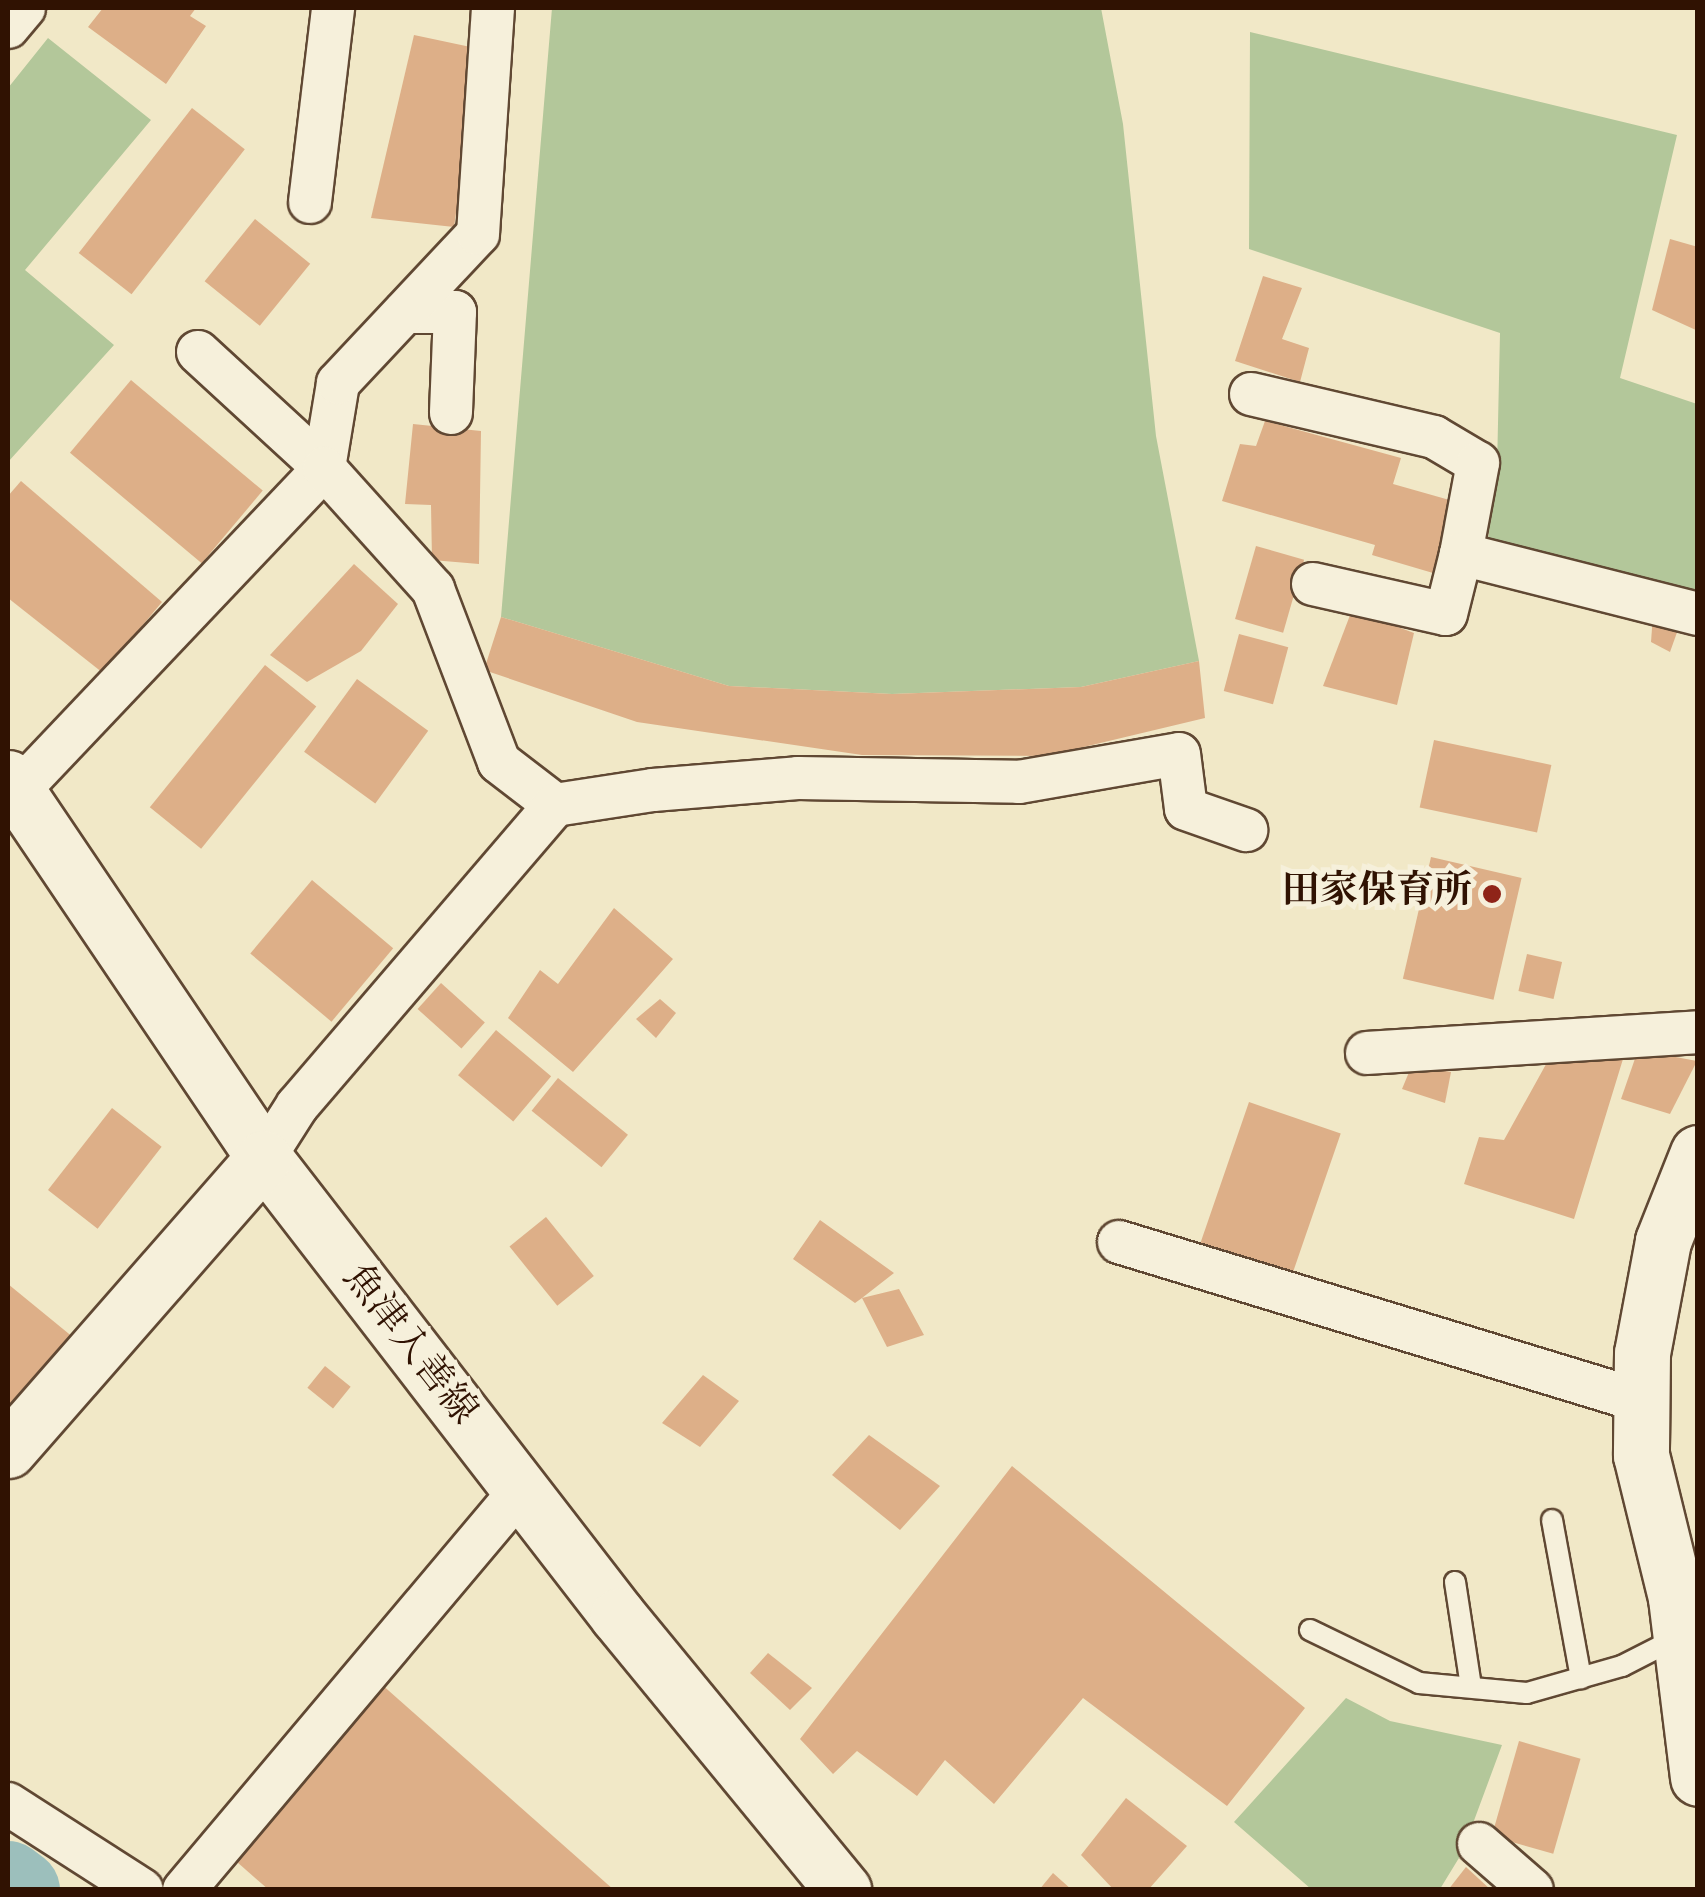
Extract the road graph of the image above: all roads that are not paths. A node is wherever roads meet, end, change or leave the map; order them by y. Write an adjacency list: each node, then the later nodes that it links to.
1 (24, 8): 4 (street)
2 (334, 8): 5 (street)
3 (493, 8): 6 (street)
4 (8, 27)
5 (310, 202)
6 (405, 312): 9 (street); 10 (street)
7 (198, 352): 10 (street)
8 (1251, 394): 11 (street)
9 (451, 413)
10 (324, 468): 14 (street); 15 (street)
11 (1461, 554): 12 (street); 13 (street)
12 (1313, 584)
13 (1698, 614)
14 (12, 785): 20 (main road, 魚津入善線)
15 (555, 804): 16 (street); 20 (street)
16 (1246, 830)
17 (1698, 1032): 18 (street)
18 (1366, 1053)
19 (1698, 1153): 22 (main road)
20 (264, 1158): 23 (main road); 24 (main road, 魚津入善線)
21 (1119, 1242): 22 (street)
22 (1642, 1401): 27 (main road)
23 (8, 1450)
24 (520, 1491): 35 (street); 36 (main road, 魚津入善線)
25 (1552, 1520): 29 (lane)
26 (1454, 1582): 30 (lane)
27 (1685, 1611): 29 (lane); 31 (main road)
28 (1310, 1630): 30 (lane)
29 (1581, 1678): 30 (lane)
30 (1471, 1688)
31 (1698, 1778)
32 (8, 1804): 34 (street)
33 (1478, 1844): 37 (street)
34 (142, 1890)
35 (184, 1890)
36 (843, 1890)
37 (1532, 1890)

